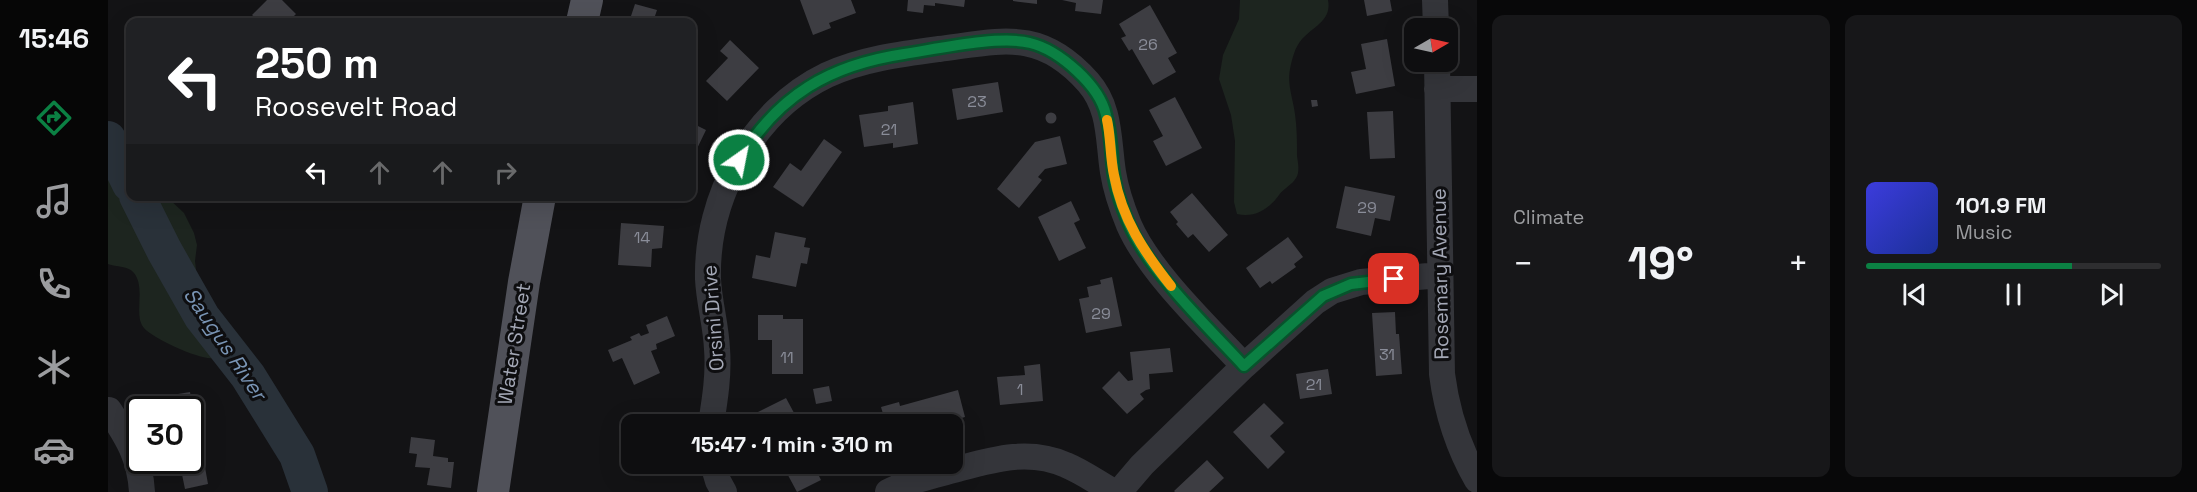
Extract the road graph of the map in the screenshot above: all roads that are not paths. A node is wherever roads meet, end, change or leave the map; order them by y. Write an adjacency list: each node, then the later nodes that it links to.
1 (587, 0): 3 (main road)
2 (1435, 0): 4 (street)
3 (583, 18)
4 (1436, 18)
5 (1437, 72): 6 (street, Rosemary Avenue)
6 (1437, 89): 7 (street); 9 (street, Rosemary Avenue)
7 (1477, 89)
8 (539, 201): 16 (main road, Water Street)
9 (1440, 275): 10 (street); 14 (street, Rosemary Avenue)
10 (1244, 366): 12 (street, Orsini Drive); 20 (street)
11 (109, 410): 15 (street)
12 (712, 414)
13 (716, 474): 17 (street)
14 (1477, 480)
15 (142, 492)
16 (493, 492)
17 (724, 492)
18 (888, 492): 19 (street)
19 (1114, 492)
20 (1119, 492)

